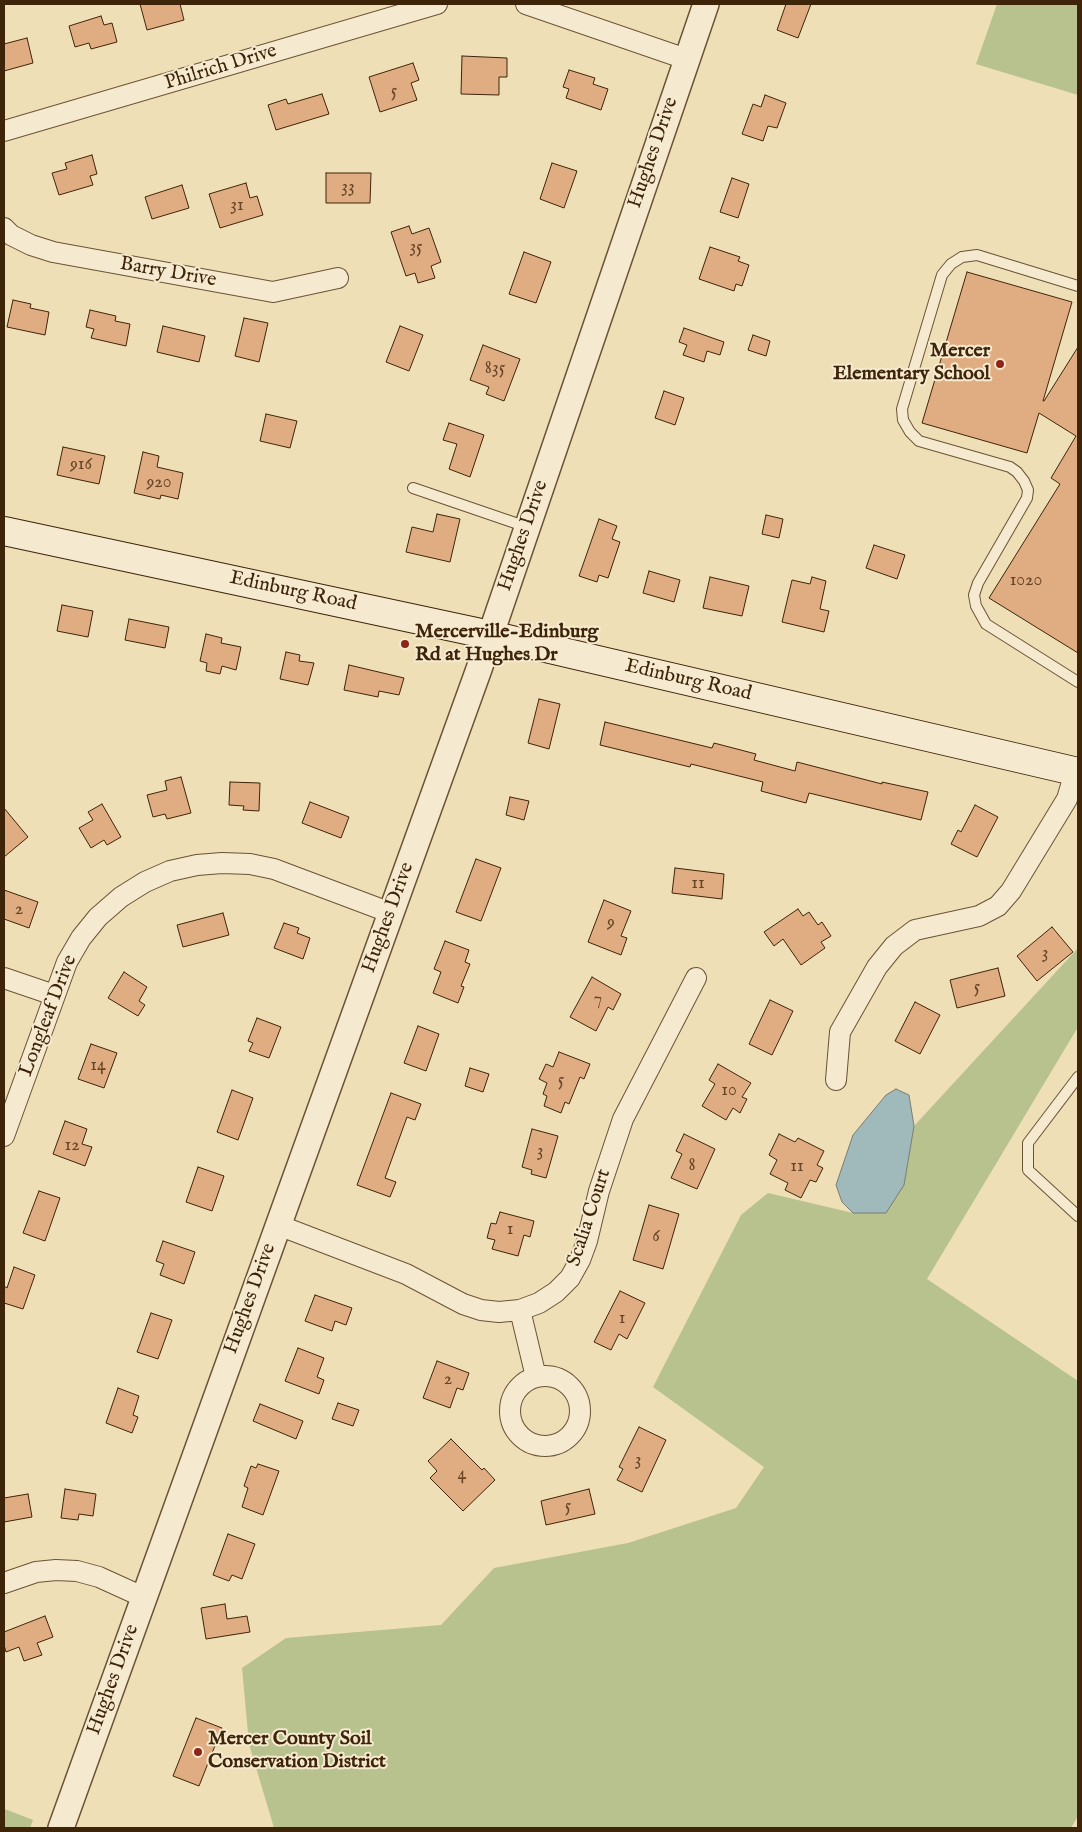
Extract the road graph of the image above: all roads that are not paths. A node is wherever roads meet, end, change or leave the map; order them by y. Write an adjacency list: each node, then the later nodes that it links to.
1 (437, 4): 5 (street, Philrich Drive)
2 (526, 4): 4 (street)
3 (706, 4): 4 (street, Hughes Drive)
4 (686, 59): 10 (street, Hughes Drive)
5 (4, 132)
6 (4, 228): 7 (street, Barry Drive)
7 (338, 278)
8 (1078, 286): 13 (lane)
9 (413, 488): 10 (lane)
10 (527, 527): 12 (street, Hughes Drive)
11 (4, 531): 12 (main road, Edinburg Road)
12 (490, 635): 14 (main road, Edinburg Road); 15 (street, Hughes Drive)
13 (1078, 682)
14 (1077, 772): 20 (street)
15 (391, 913): 18 (street, Longleaf Drive); 23 (street, Hughes Drive)
16 (4, 978): 18 (street)
17 (696, 978): 24 (street, Scalia Court)
18 (54, 995): 21 (street, Longleaf Drive)
19 (1078, 1077): 22 (lane)
20 (836, 1080)
21 (4, 1136)
22 (1078, 1216)
23 (278, 1225): 24 (street, Scalia Court); 27 (street, Hughes Drive)
24 (520, 1310): 25 (street)
25 (536, 1377)
26 (4, 1583): 27 (street)
27 (143, 1598): 28 (street, Hughes Drive)
28 (60, 1828)

